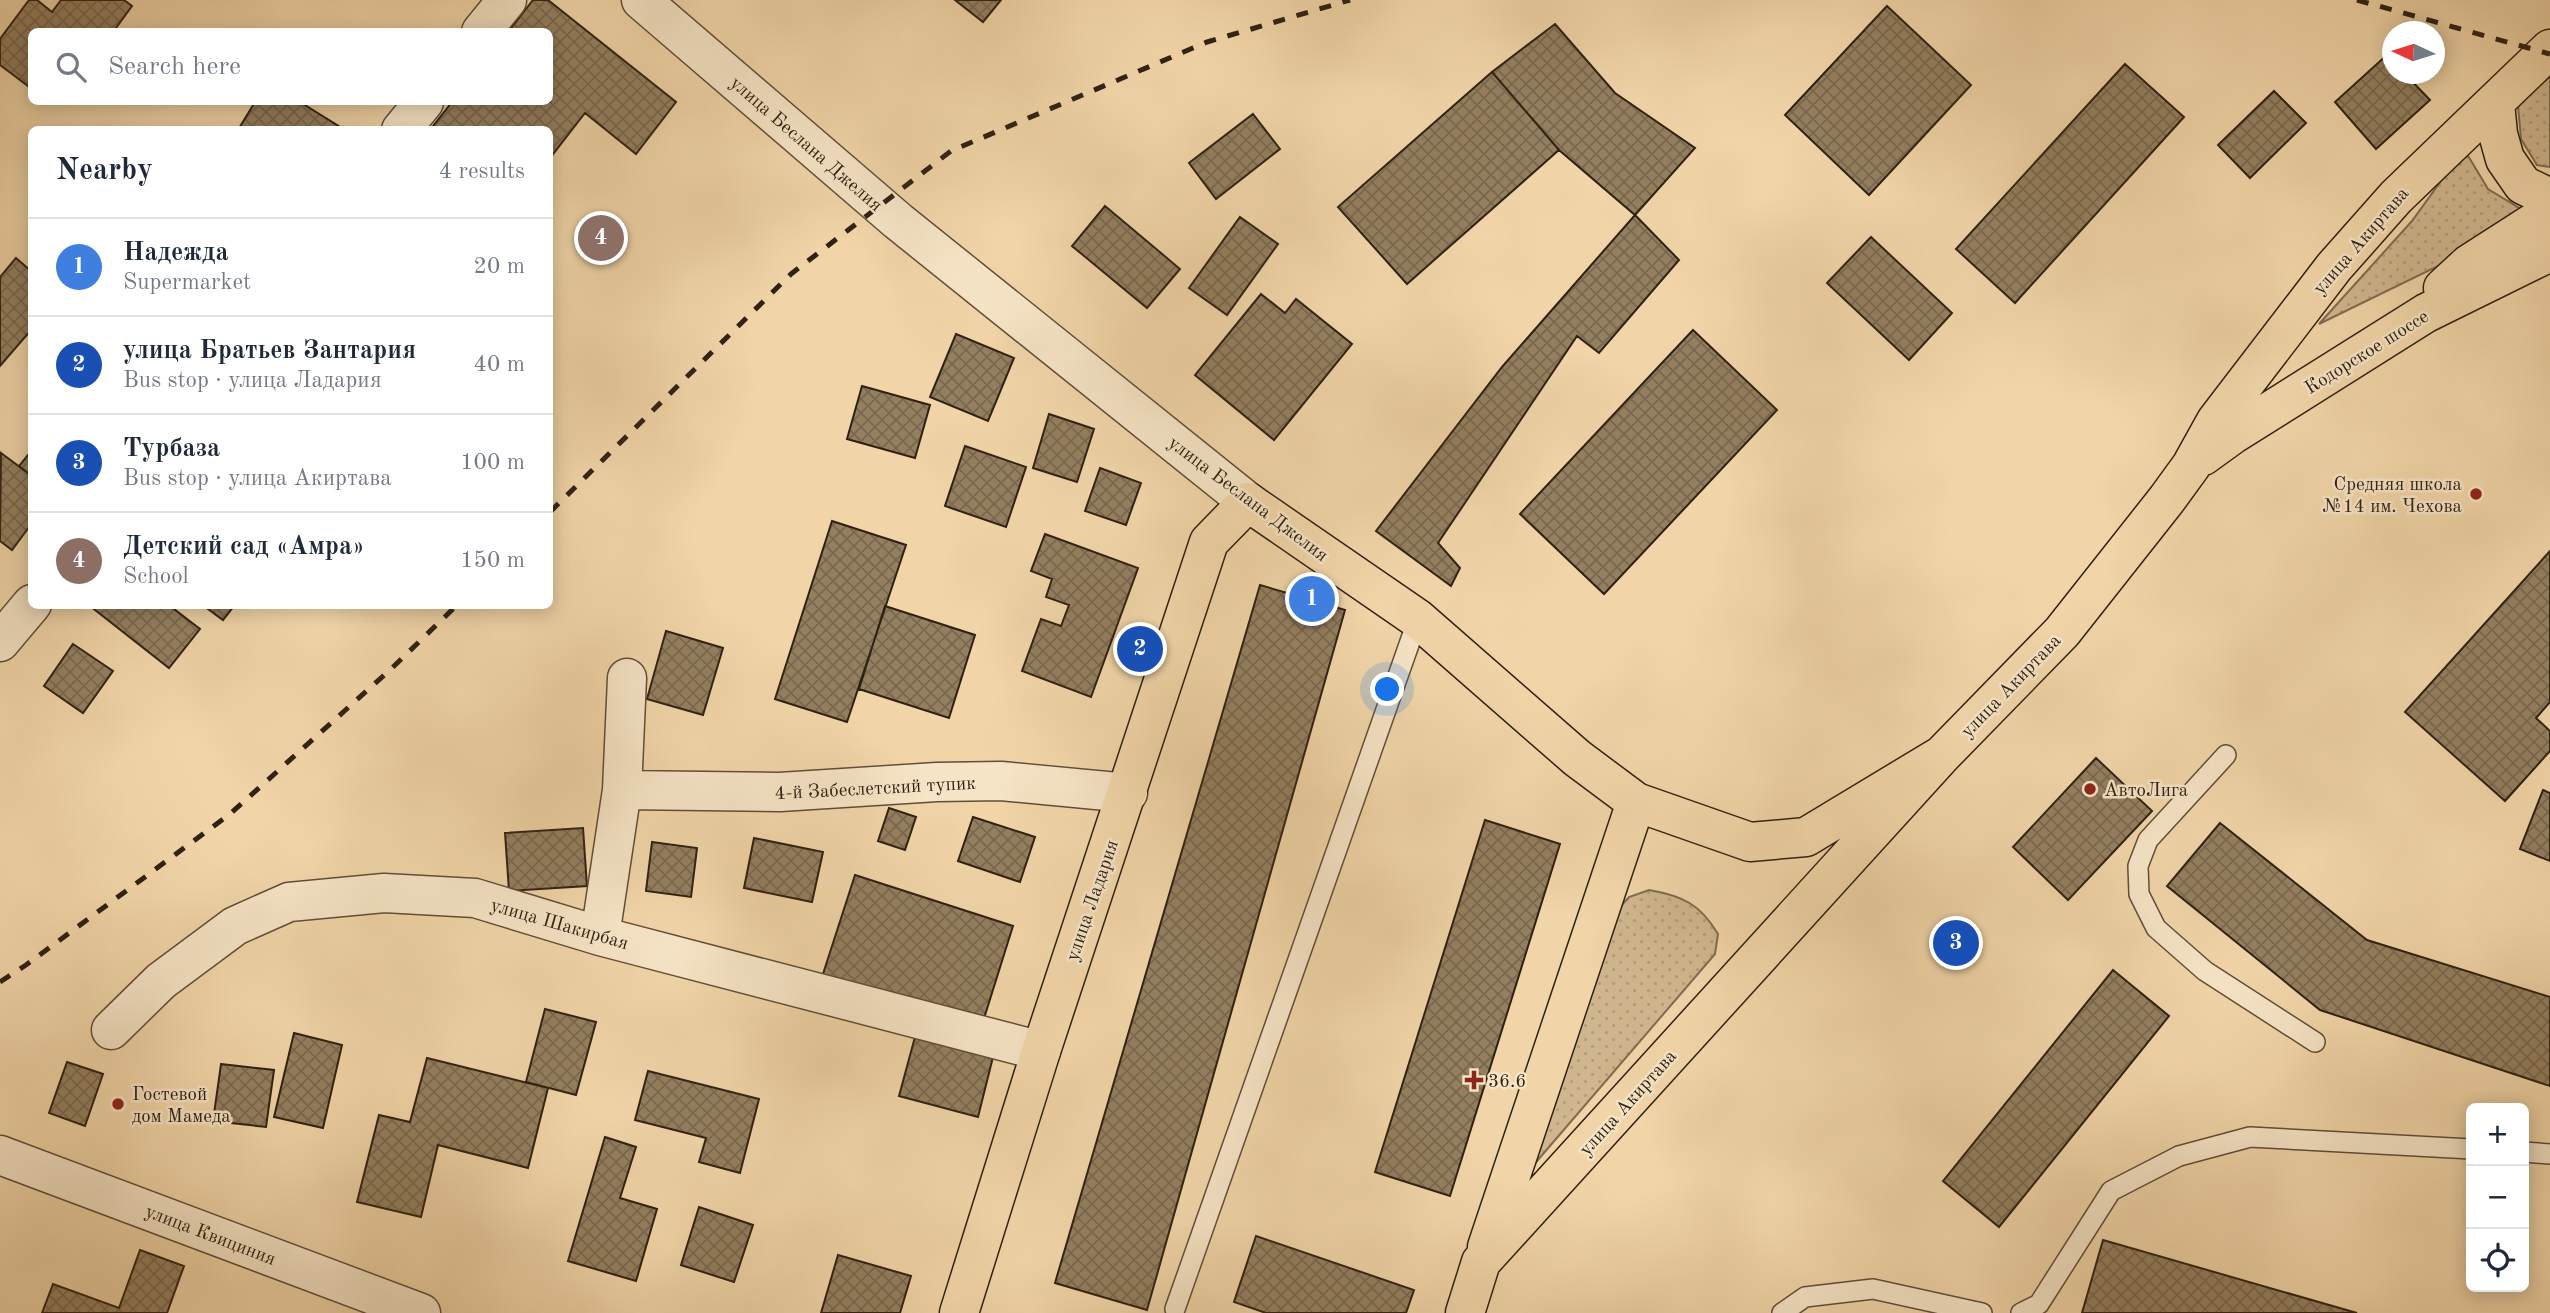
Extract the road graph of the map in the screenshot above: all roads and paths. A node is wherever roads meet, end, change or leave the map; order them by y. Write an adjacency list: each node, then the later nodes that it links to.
1 (507, 0): 3 (street)
2 (641, 0): 13 (street, улица Беслана Джелия)
3 (484, 28)
4 (2550, 50): 5 (highway, улица Акиртава)
5 (2495, 103): 8 (highway); 12 (highway, улица Акиртава)
6 (422, 105): 7 (street)
7 (404, 126)
8 (2550, 198)
9 (2550, 212): 11 (highway)
10 (2550, 252): 11 (highway, Кодорское шоссе)
11 (2389, 336): 12 (highway, Кодорское шоссе)
12 (2190, 466): 18 (highway, улица Акиртава)
13 (1248, 502): 15 (highway, улица Беслана Джелия); 21 (highway, улица Ладария)
14 (28, 609): 16 (street)
15 (1418, 619): 22 (highway, улица Беслана Джелия); 32 (lane)
16 (0, 642)
17 (627, 678): 20 (street)
18 (1942, 755): 22 (highway, улица Беслана Джелия); 31 (highway, улица Акиртава)
19 (2226, 755): 25 (lane)
20 (622, 790): 21 (street, 4-й Забеслетский тупик); 23 (street)
21 (1128, 793): 26 (highway, улица Ладария)
22 (1636, 802): 31 (highway)
23 (600, 936): 24 (street, улица Шакирбая); 26 (street, улица Шакирбая)
24 (111, 1030)
25 (2315, 1042)
26 (1041, 1051): 34 (highway, улица Ладария)
27 (2466, 1149): 38 (lane)
28 (2529, 1152): 29 (lane)
29 (2550, 1154)
30 (0, 1155): 33 (street, улица Квициния)
31 (1482, 1262): 35 (highway, улица Акиртава)
32 (1175, 1309)
33 (421, 1313)
34 (959, 1313)
35 (1465, 1313)
36 (1782, 1313): 37 (lane)
37 (1983, 1313)
38 (2021, 1313)

